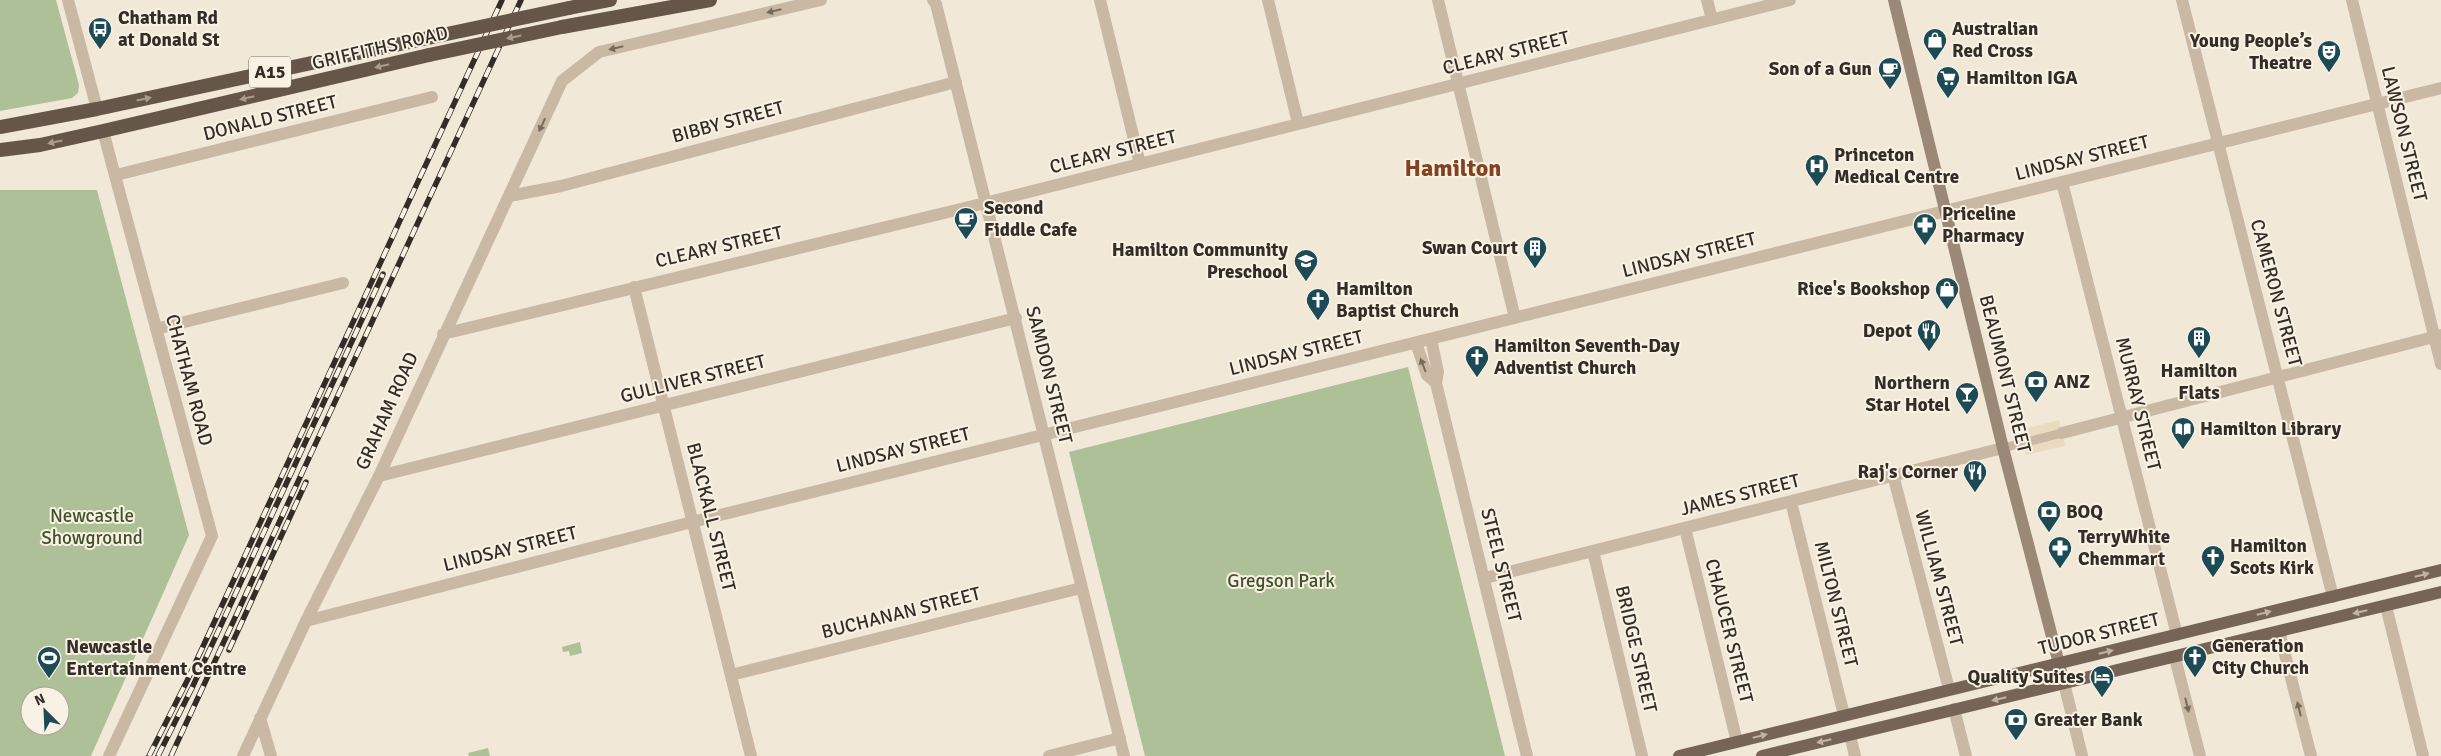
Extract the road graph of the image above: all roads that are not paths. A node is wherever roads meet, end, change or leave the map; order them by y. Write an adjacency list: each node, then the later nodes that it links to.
1 (69, 0): 20 (street, CHATHAM ROAD)
2 (610, 0): 20 (highway, GRIFFITHS ROAD / A15, one-way to 2, bridge)
3 (710, 0): 23 (highway, GRIFFITHS ROAD / A15, one-way to 23, bridge)
4 (821, 0): 29 (street, GRAHAM ROAD, one-way to 29)
5 (1100, 0): 26 (street)
6 (1268, 0): 21 (street)
7 (1438, 0): 16 (street)
8 (1707, 0): 14 (street)
9 (1790, 0): 14 (street, CLEARY STREET)
10 (1894, 0): 31 (main road, BEAUMONT STREET)
11 (2182, 0): 24 (street, CAMERON STREET)
12 (2352, 0): 19 (street, LAWSON STREET)
13 (935, 1): 15 (street, SAMDON STREET)
14 (1712, 20): 16 (street, CLEARY STREET)
15 (956, 82): 29 (street, BIBBY STREET); 30 (street, SAMDON STREET)
16 (1459, 84): 21 (street, CLEARY STREET); 35 (street)
17 (2441, 88): 19 (street, LINDSAY STREET)
18 (432, 97): 27 (street, DONALD STREET)
19 (2378, 104): 24 (street, LINDSAY STREET); 38 (street, LAWSON STREET)
20 (97, 109): 22 (highway, GRIFFITHS ROAD / A15); 23 (highway, CHATHAM ROAD)
21 (1298, 124): 26 (street, CLEARY STREET)
22 (0, 127)
23 (103, 131): 25 (highway, GRIFFITHS ROAD / A15, one-way to 25); 27 (street, CHATHAM ROAD)
24 (2218, 144): 28 (street, LINDSAY STREET); 42 (street, CAMERON STREET)
25 (0, 150)
26 (1140, 164): 30 (street, CLEARY STREET)
27 (116, 175): 36 (street, CHATHAM ROAD)
28 (2062, 182): 31 (street, LINDSAY STREET); 45 (street, MURRAY STREET)
29 (509, 196): 37 (street, GRAHAM ROAD)
30 (987, 203): 33 (street, CLEARY STREET); 34 (street, SAMDON STREET)
31 (1947, 211): 35 (street, LINDSAY STREET); 48 (main road, BEAUMONT STREET)
32 (343, 283): 36 (street)
33 (634, 287): 37 (street, CLEARY STREET); 44 (street, BLACKALL STREET)
34 (1016, 318): 44 (street, GULLIVER STREET); 47 (street, SAMDON STREET)
35 (1515, 318): 39 (street, LINDSAY STREET)
36 (156, 330): 75 (street, CHATHAM ROAD)
37 (443, 334): 50 (street, GRAHAM ROAD)
38 (2437, 336): 41 (street, LAWSON STREET); 42 (street)
39 (1431, 339): 40 (street, LINDSAY STREET); 43 (street, STEEL STREET)
40 (1416, 343): 43 (street, STEEL STREET, one-way to 40); 47 (street, LINDSAY STREET)
41 (2441, 364)
42 (2279, 378): 45 (street); 59 (street, CAMERON STREET)
43 (1436, 383): 56 (street, STEEL STREET)
44 (663, 405): 50 (street, GULLIVER STREET); 52 (street, BLACKALL STREET)
45 (2122, 418): 46 (street); 63 (street, MURRAY STREET)
46 (2062, 433): 48 (street)
47 (1045, 434): 52 (street, LINDSAY STREET); 57 (street, SAMDON STREET)
48 (2004, 448): 49 (street, JAMES STREET); 65 (main road, BEAUMONT STREET)
49 (1893, 475): 51 (street, JAMES STREET); 68 (street, WILLIAM STREET)
50 (379, 476): 61 (street, GRAHAM ROAD)
51 (1791, 502): 53 (street, JAMES STREET); 70 (street, MILTON STREET)
52 (692, 522): 61 (street, LINDSAY STREET); 66 (street, BLACKALL STREET)
53 (1684, 528): 54 (street, JAMES STREET); 74 (street, CHAUCER STREET)
54 (1593, 551): 56 (street, JAMES STREET); 82 (street, BRIDGE STREET)
55 (2441, 570): 59 (main road, TUDOR STREET, one-way to 55)
56 (1485, 578): 81 (street, STEEL STREET)
57 (1081, 588): 66 (street, BUCHANAN STREET); 73 (street, SAMDON STREET)
58 (2441, 592): 60 (main road, TUDOR STREET)
59 (2333, 597): 63 (main road, TUDOR STREET, one-way to 59)
60 (2386, 606): 62 (main road, TUDOR STREET, one-way to 62); 90 (street)
61 (306, 621): 71 (street, GRAHAM ROAD)
62 (2279, 631): 64 (main road, TUDOR STREET); 89 (street, one-way to 62)
63 (2177, 635): 65 (main road, TUDOR STREET, one-way to 63)
64 (2175, 658): 67 (main road, TUDOR STREET); 88 (street, one-way to 88)
65 (2059, 664): 67 (main road, BEAUMONT STREET); 68 (main road, TUDOR STREET)
66 (731, 675): 78 (street, BLACKALL STREET)
67 (2064, 683): 69 (main road, TUDOR STREET, one-way to 69); 87 (street, BEAUMONT STREET)
68 (1949, 689): 70 (main road, TUDOR STREET)
69 (1954, 709): 72 (main road, TUDOR STREET); 86 (street)
70 (1844, 715): 74 (main road, TUDOR STREET, one-way to 70)
71 (260, 718): 76 (street, GRAHAM ROAD); 77 (street)
72 (1850, 735): 84 (main road, TUDOR STREET, one-way to 84); 85 (street)
73 (1120, 738): 79 (street); 80 (street, SAMDON STREET)
74 (1738, 742): 83 (main road, TUDOR STREET)
75 (109, 756)
76 (243, 756)
77 (271, 756)
78 (751, 756)
79 (1049, 756)
80 (1124, 756)
81 (1527, 756)
82 (1642, 756)
83 (1679, 756)
84 (1762, 756)
85 (1855, 756)
86 (1966, 756)
87 (2082, 756)
88 (2200, 756)
89 (2311, 756)
90 (2423, 756)

